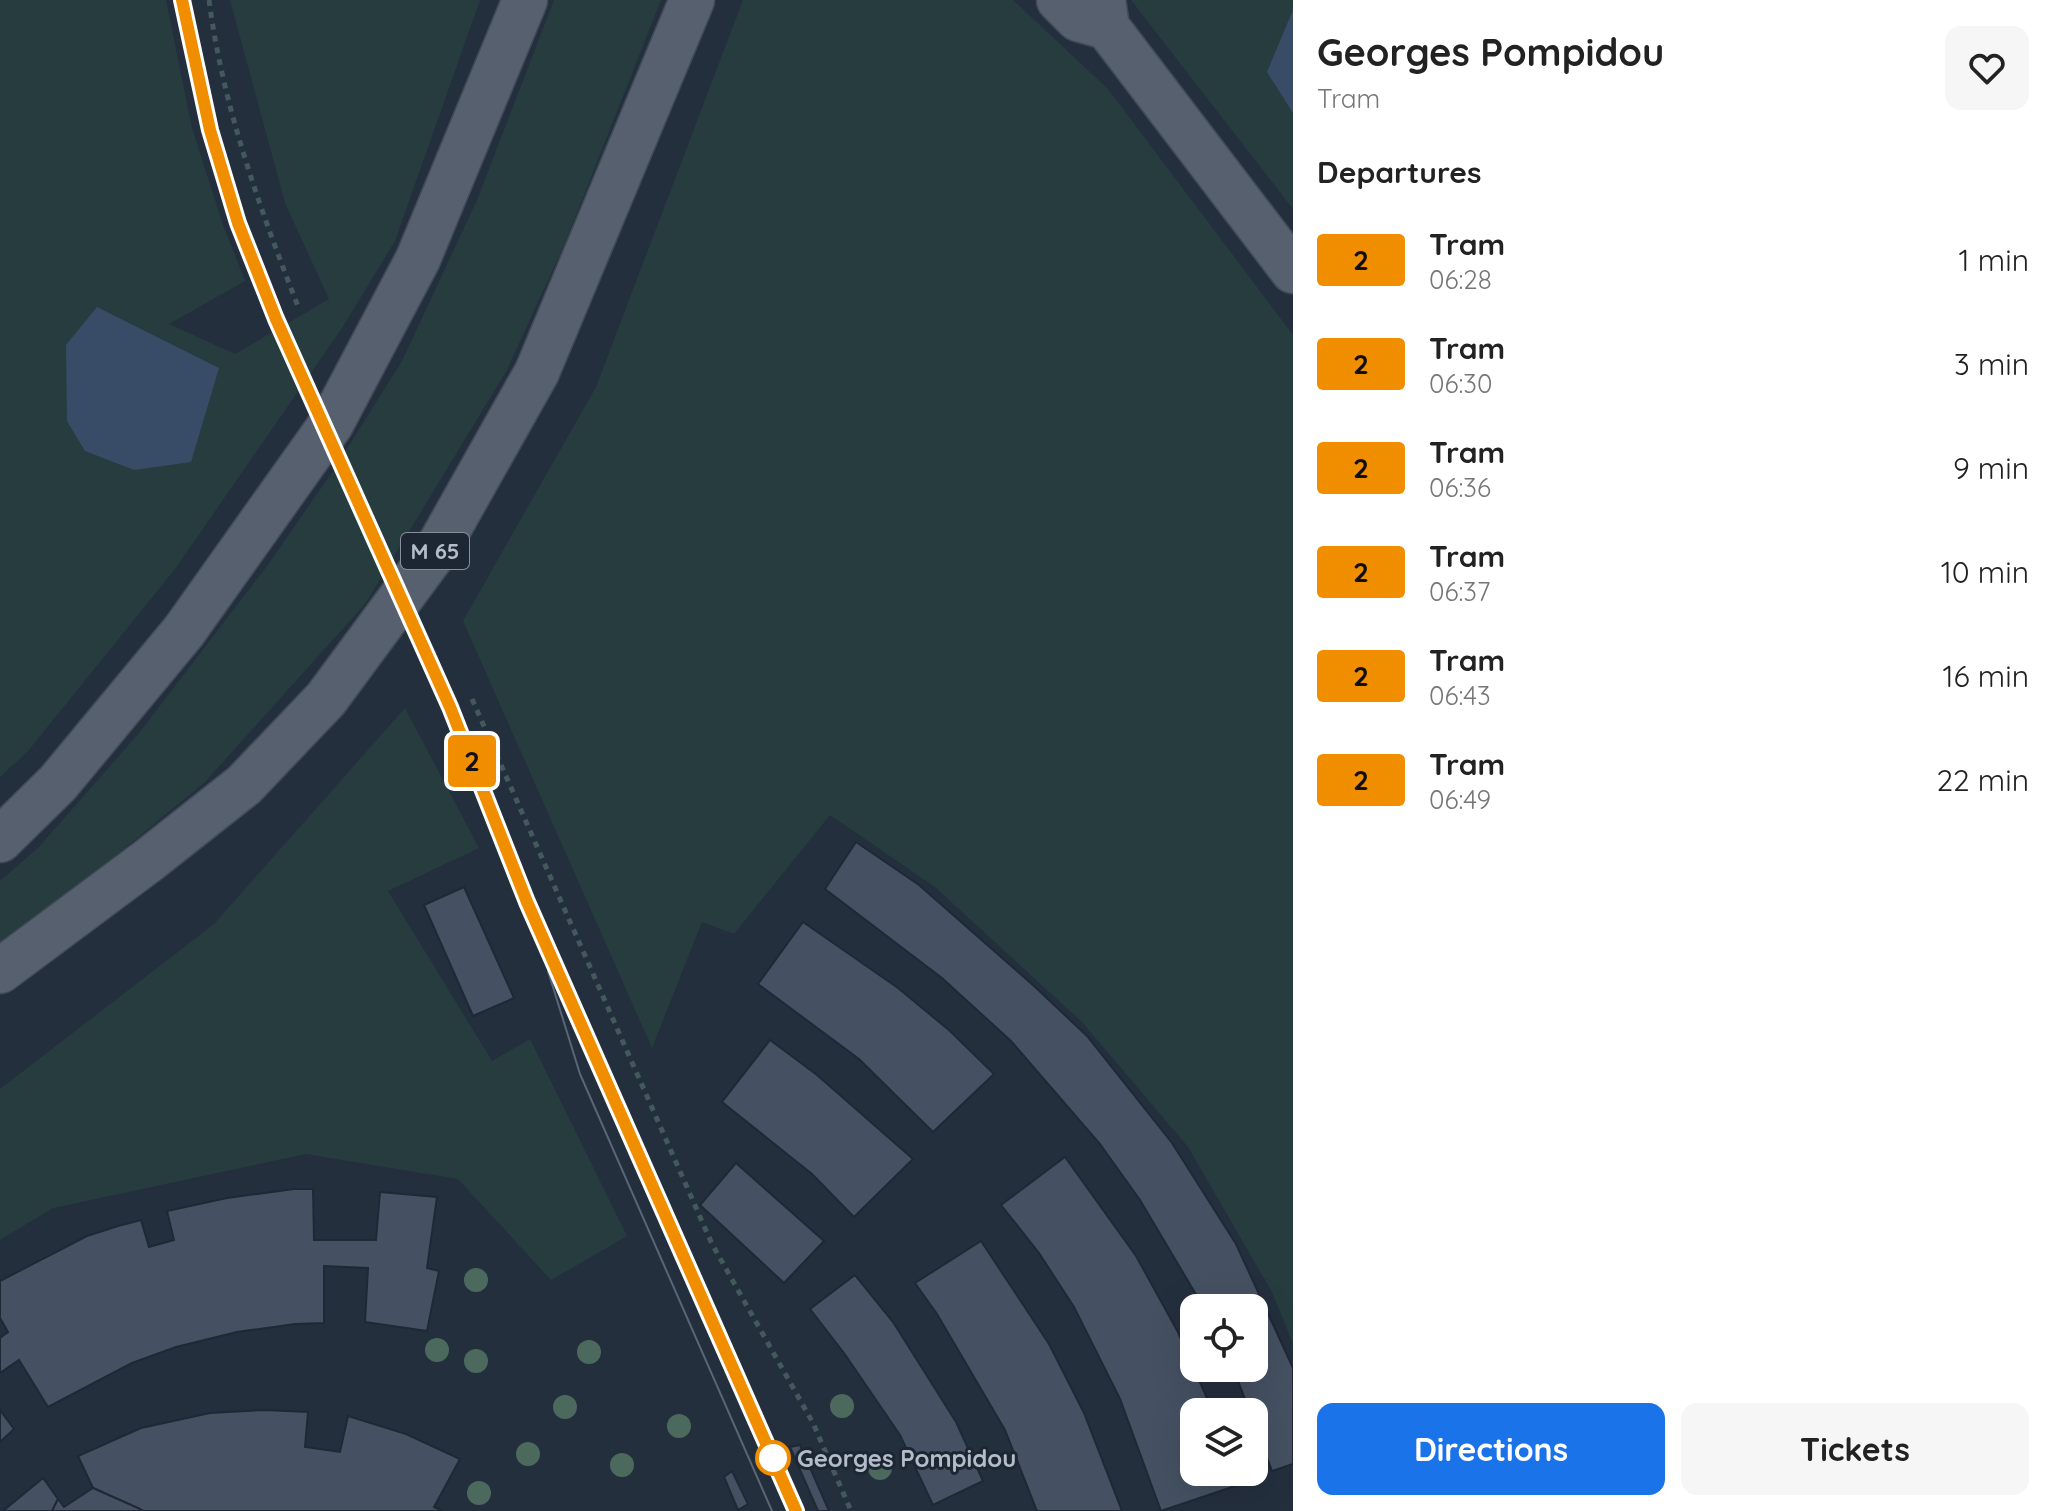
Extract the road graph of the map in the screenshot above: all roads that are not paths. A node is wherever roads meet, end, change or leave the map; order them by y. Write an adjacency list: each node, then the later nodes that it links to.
1 (525, 0): 6 (main road)
2 (692, 0): 7 (main road, M 65)
3 (1059, 0): 4 (main road)
4 (1105, 13): 5 (main road)
5 (1293, 271)
6 (0, 840)
7 (0, 971)

